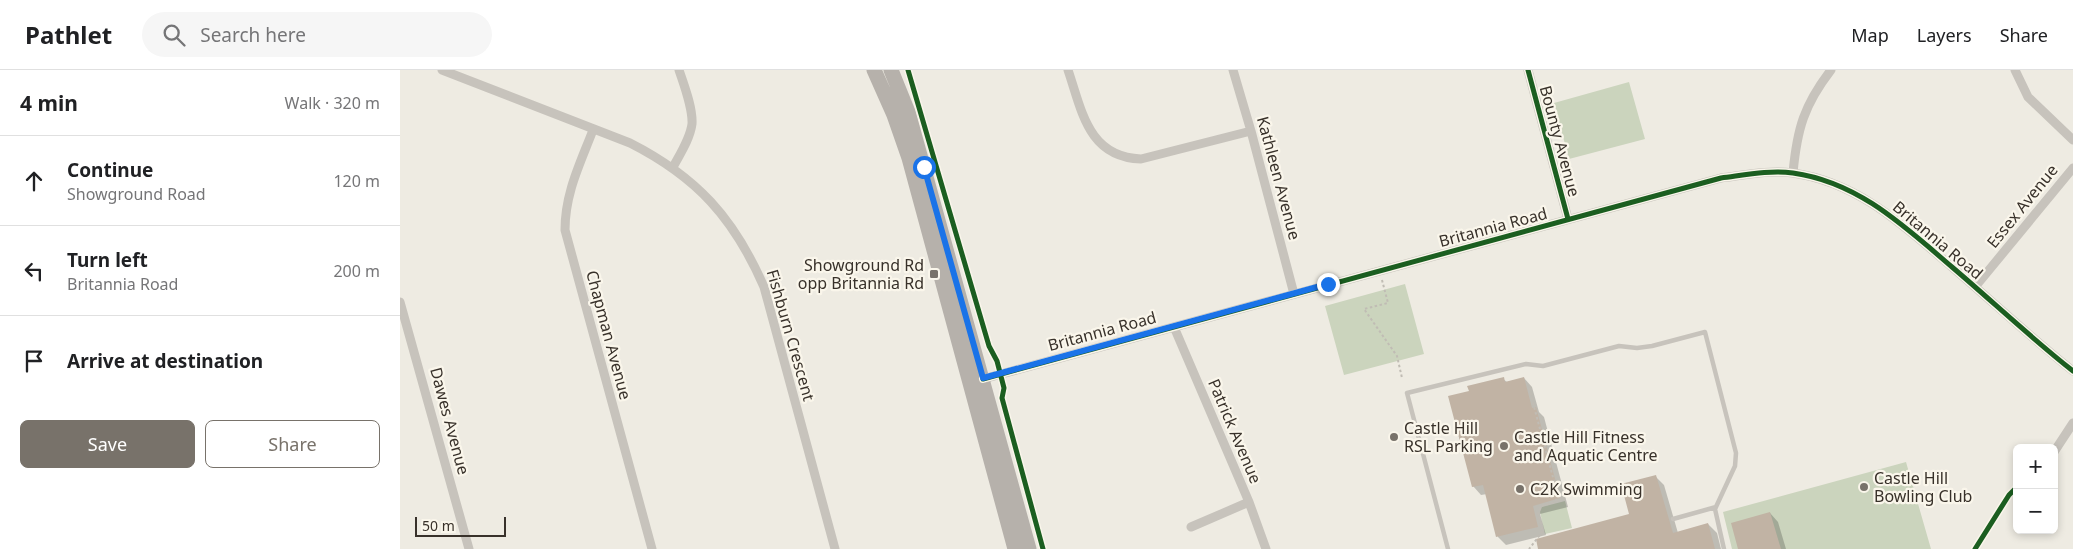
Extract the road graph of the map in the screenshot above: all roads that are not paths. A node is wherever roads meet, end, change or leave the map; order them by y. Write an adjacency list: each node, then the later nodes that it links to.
1 (442, 70): 10 (street, Fishburn Crescent)
2 (680, 70): 13 (street)
3 (874, 70): 32 (main road)
4 (891, 70): 22 (main road)
5 (1068, 70): 11 (street)
6 (1233, 70): 11 (street, Kathleen Avenue)
7 (1528, 70): 16 (street, Bounty Avenue)
8 (1831, 70): 15 (street)
9 (2014, 70): 12 (street)
10 (593, 130): 13 (street, Fishburn Crescent); 30 (street, Chapman Avenue)
11 (1251, 131): 18 (street, Kathleen Avenue)
12 (2073, 140)
13 (673, 167): 31 (street, Fishburn Crescent)
14 (2073, 168): 17 (street, Essex Avenue)
15 (1793, 173): 16 (street, Britannia Road); 17 (street, Britannia Road)
16 (1568, 220): 18 (street, Britannia Road)
17 (1976, 287): 21 (street, Britannia Road)
18 (1294, 294): 20 (street, Britannia Road)
19 (400, 302): 29 (street, Dawes Avenue)
20 (1174, 327): 22 (street, Britannia Road); 25 (street, Patrick Avenue)
21 (2073, 371)
22 (983, 378): 33 (main road)
23 (2073, 423): 24 (street)
24 (2058, 446)
25 (1248, 502): 28 (street); 34 (street, Patrick Avenue)
26 (1716, 507): 27 (lane); 35 (lane); 36 (lane)
27 (1673, 519)
28 (1191, 527)
29 (469, 549)
30 (652, 549)
31 (835, 549)
32 (1015, 549)
33 (1029, 549)
34 (1266, 549)
35 (1448, 549)
36 (1724, 549)

